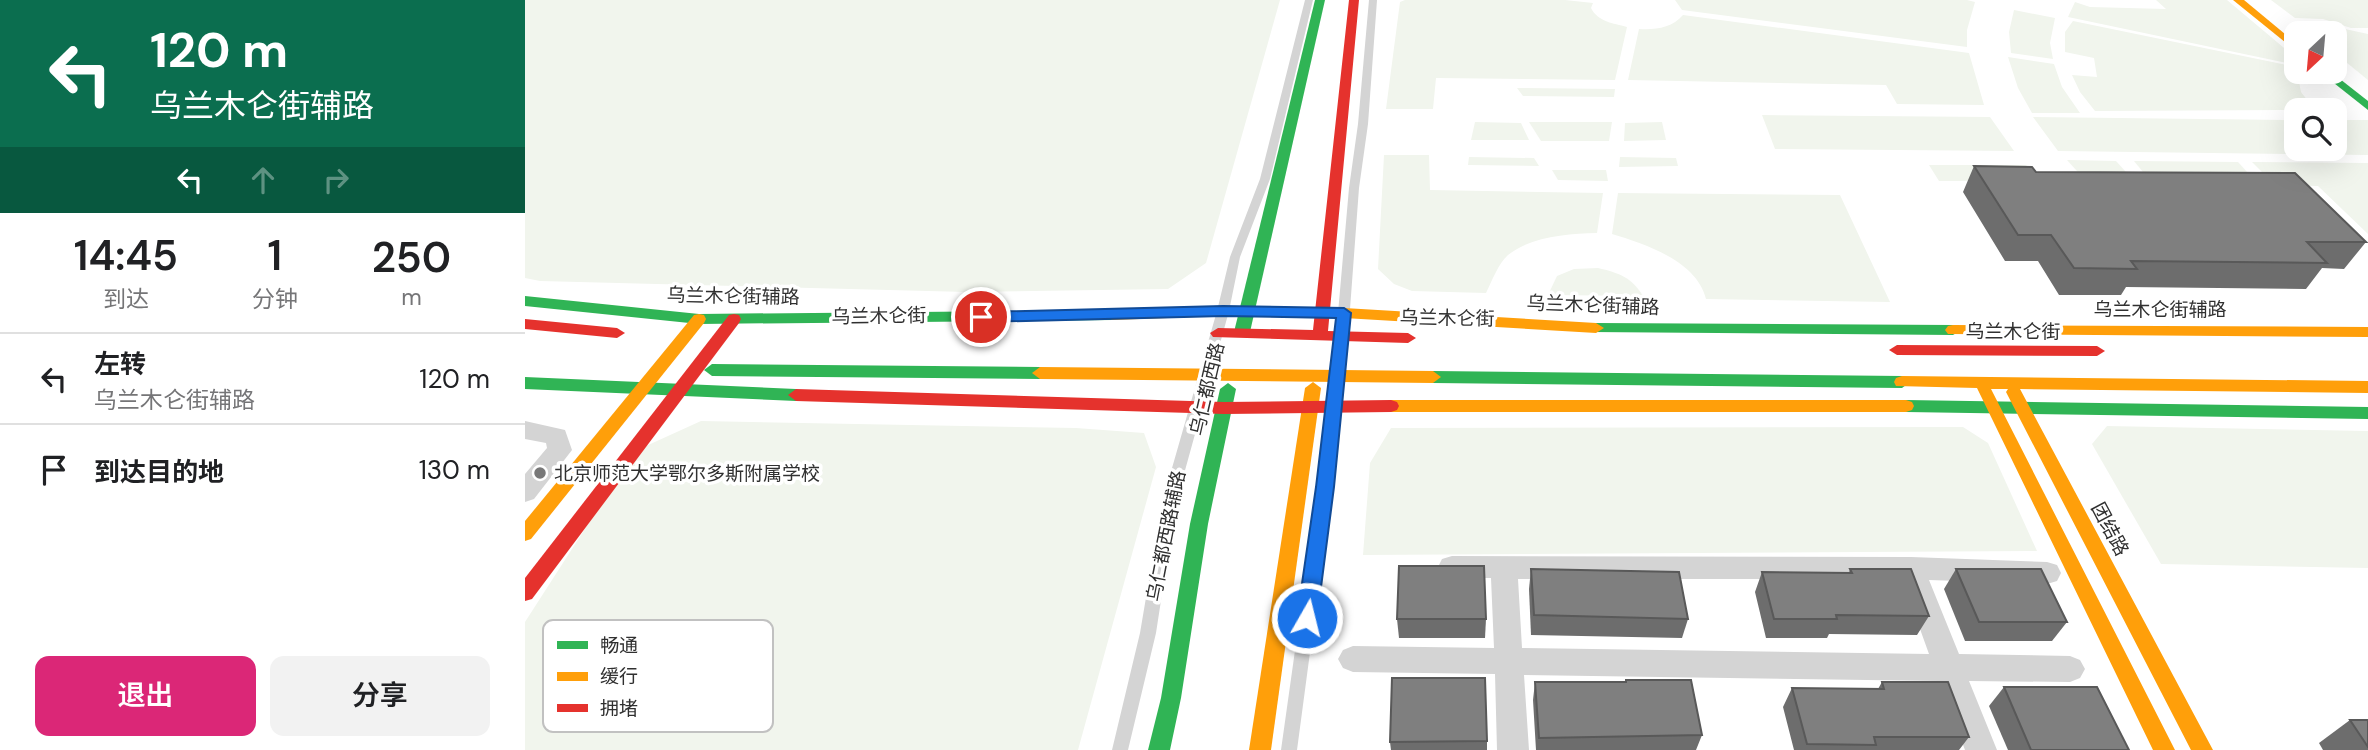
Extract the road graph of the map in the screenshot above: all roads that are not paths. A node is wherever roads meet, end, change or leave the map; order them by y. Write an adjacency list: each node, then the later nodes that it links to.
1 (1309, 0): 14 (lane, 乌仁都西路辅路)
2 (1320, 0): 15 (street, 乌仁都西路)
3 (1355, 0): 16 (street)
4 (1373, 0): 17 (lane)
5 (2238, 0): 8 (street)
6 (2263, 0): 7 (street)
7 (2288, 21)
8 (2284, 38)
9 (2347, 71): 11 (street)
10 (2340, 84): 12 (street)
11 (2368, 89)
12 (2368, 107)
13 (525, 301): 18 (street, 乌兰木仑街辅路)
14 (1223, 311): 15 (street, 乌兰木仑街辅路); 19 (street, 乌兰木仑街辅路); 24 (lane, 乌仁都西路辅路)
15 (1247, 312): 16 (street, 乌兰木仑街辅路); 26 (street, 乌仁都西路)
16 (1321, 312): 17 (street, 乌兰木仑街辅路); 39 (street)
17 (1344, 313): 21 (street, 乌兰木仑街辅路); 27 (lane)
18 (699, 319): 19 (street, 乌兰木仑街辅路); 28 (street)
19 (734, 319): 29 (street)
20 (525, 324): 25 (street)
21 (1954, 329): 22 (street, 乌兰木仑街辅路); 37 (street)
22 (1980, 329): 23 (street, 乌兰木仑街辅路); 38 (street, 团结路)
23 (2368, 332)
24 (1209, 333): 26 (street, 乌兰木仑街); 43 (lane, 乌仁都西路辅路)
25 (630, 334)
26 (1242, 334): 39 (street, 乌兰木仑街); 44 (street, 乌仁都西路)
27 (1342, 336): 30 (street, 乌兰木仑街); 39 (street, 乌兰木仑街); 45 (lane)
28 (677, 337): 29 (street); 41 (street)
29 (726, 338): 42 (street)
30 (1425, 338)
31 (1536, 341): 32 (street)
32 (1688, 345)
33 (2340, 348): 34 (street)
34 (2368, 348)
35 (1882, 350): 37 (street, 乌兰木仑街)
36 (2117, 351): 38 (street, 乌兰木仑街)
37 (1966, 352): 38 (street, 乌兰木仑街); 47 (street)
38 (1992, 352): 48 (street, 团结路)
39 (1317, 356): 44 (street, 乌兰木仑街); 45 (street, 乌兰木仑街); 52 (street)
40 (632, 367): 41 (street, 乌兰木仑街)
41 (659, 368): 42 (street, 乌兰木仑街); 50 (street)
42 (698, 370): 43 (street, 乌兰木仑街); 51 (street)
43 (1205, 373): 44 (street, 乌兰木仑街); 56 (lane, 乌仁都西路辅路)
44 (1231, 374): 57 (street, 乌仁都西路)
45 (1338, 376): 47 (street, 乌兰木仑街); 53 (lane)
46 (525, 383): 50 (street)
47 (1981, 383): 48 (street, 乌兰木仑街); 54 (street)
48 (2009, 383): 49 (street, 乌兰木仑街); 55 (street, 团结路)
49 (2368, 387)
50 (642, 390): 51 (street); 61 (street)
51 (683, 390): 56 (street); 66 (street)
52 (1310, 406): 53 (street); 57 (street); 73 (street)
53 (1333, 406): 54 (street); 74 (lane)
54 (1993, 406): 55 (street); 77 (street)
55 (2022, 406): 58 (street); 78 (street, 团结路)
56 (1196, 407): 57 (street); 71 (lane, 乌仁都西路辅路)
57 (1224, 408): 72 (street, 乌仁都西路)
58 (2368, 413)
59 (525, 430): 60 (street)
60 (525, 492)
61 (525, 534)
62 (1424, 567): 63 (street)
63 (1504, 567): 64 (street); 68 (street)
64 (1911, 568): 65 (street); 69 (street)
65 (2047, 573)
66 (525, 593)
67 (1353, 659): 68 (street)
68 (1509, 661): 69 (street); 75 (street)
69 (1949, 667): 70 (street); 76 (street)
70 (2070, 668)
71 (1119, 750)
72 (1159, 750)
73 (1259, 750)
74 (1289, 750)
75 (1513, 750)
76 (1981, 750)
77 (2164, 750)
78 (2202, 750)

